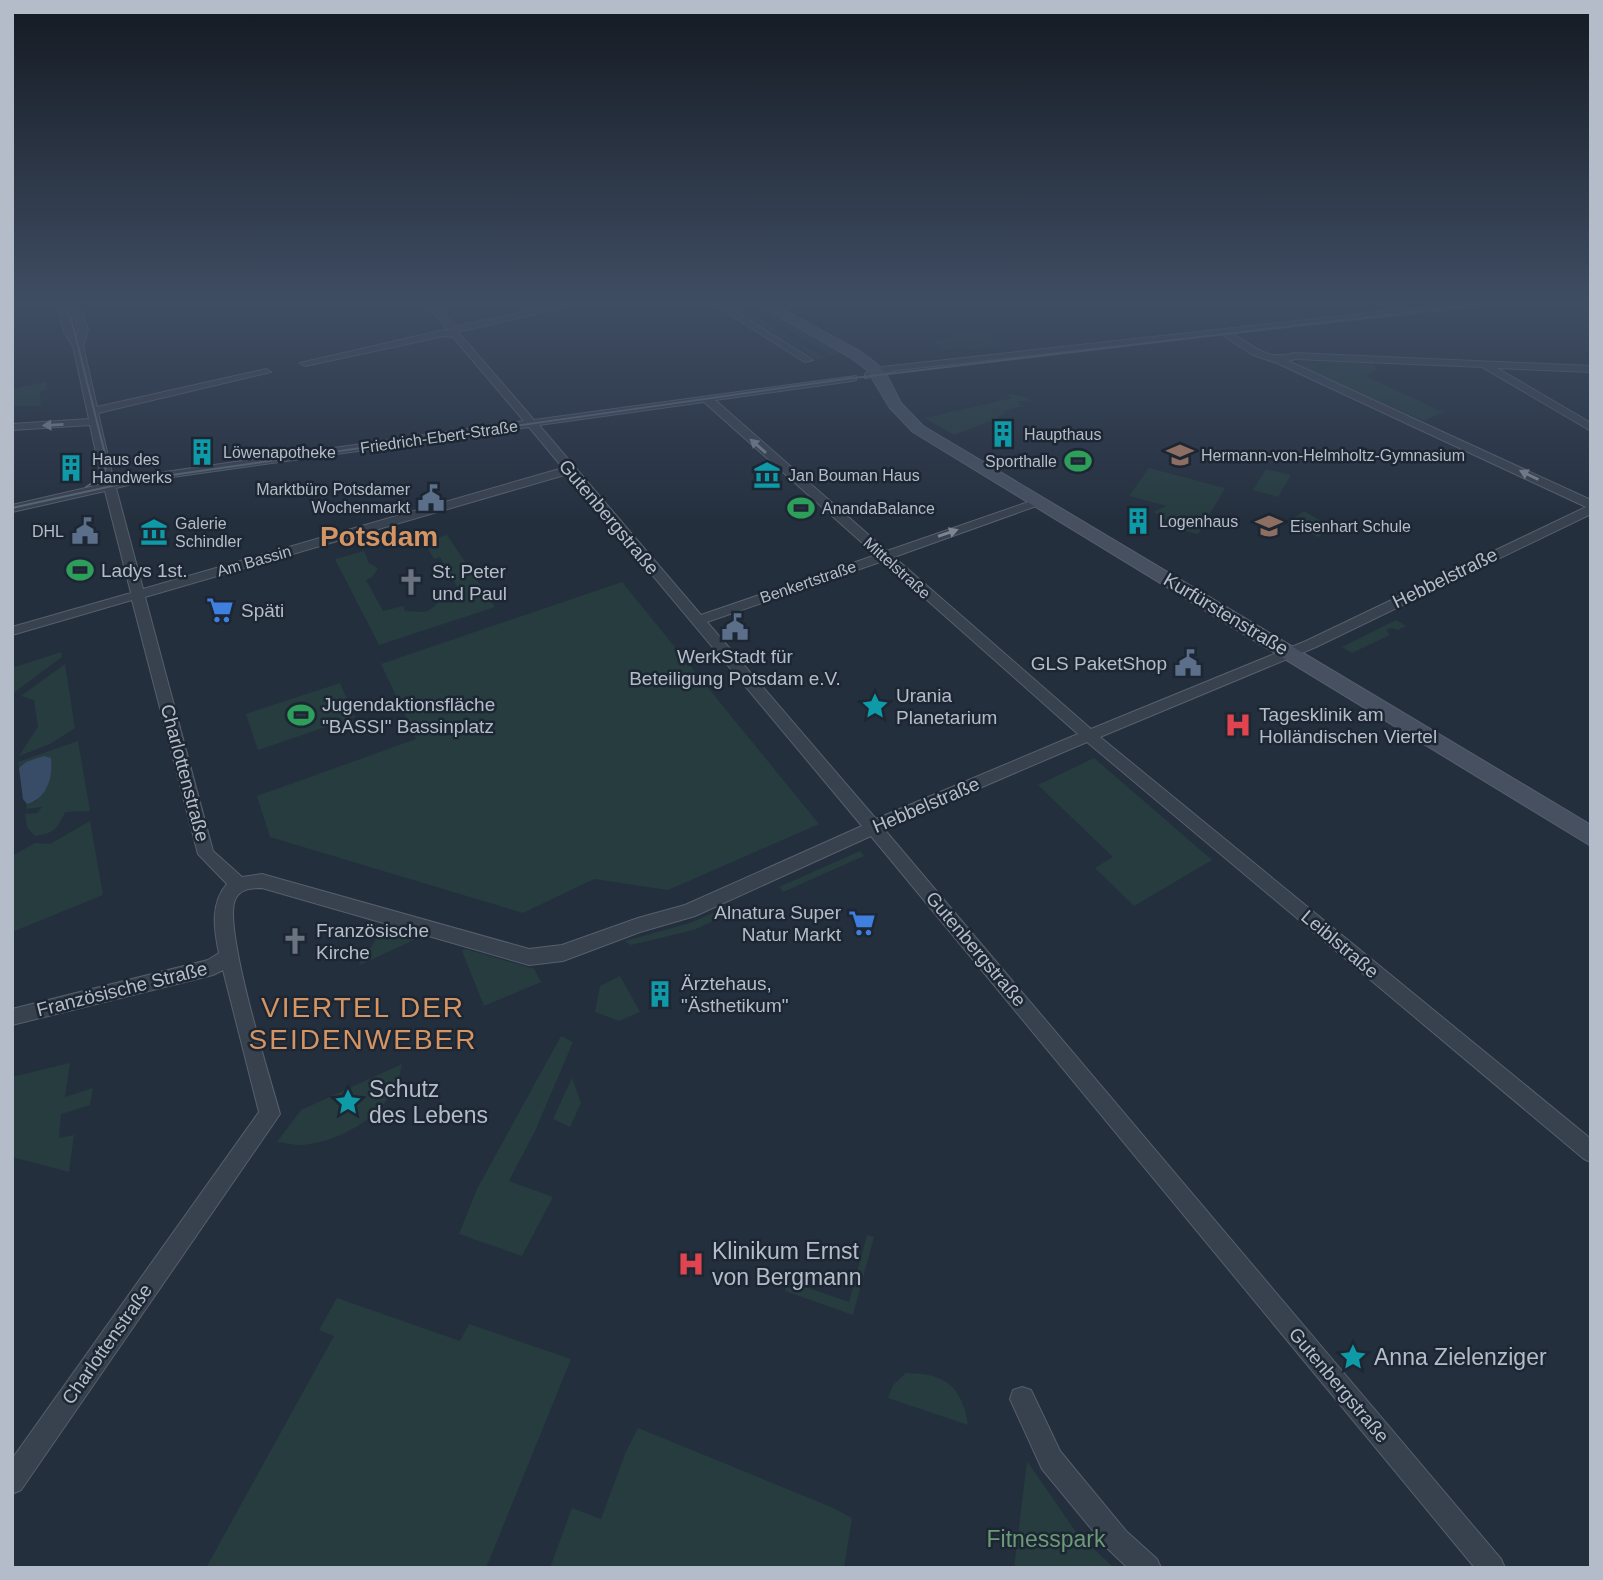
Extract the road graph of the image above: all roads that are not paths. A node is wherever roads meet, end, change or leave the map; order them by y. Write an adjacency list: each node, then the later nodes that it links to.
1 (84, 376): 9 (street, Charlottenstraße)
2 (252, 376): 9 (street)
3 (491, 376): 10 (street, Gutenbergstraße)
4 (866, 376): 8 (street, Friedrich-Ebert-Straße)
5 (877, 376): 16 (street, Kurfürstenstraße)
6 (1311, 376): 17 (street, one-way to 6)
7 (1503, 376): 12 (street)
8 (707, 399): 10 (street, Friedrich-Ebert-Straße); 19 (street, Mittelstraße, one-way to 8)
9 (92, 417): 11 (street, one-way to 11); 14 (street, Charlottenstraße)
10 (531, 424): 13 (street, Gutenbergstraße); 14 (street, Friedrich-Ebert-Straße)
11 (12, 427)
12 (1591, 428)
13 (570, 470): 20 (street, Am Bassin); 21 (street, Gutenbergstraße)
14 (109, 485): 15 (street, Friedrich-Ebert-Straße); 18 (street, Friedrich-Ebert-Straße); 20 (street, Charlottenstraße)
15 (12, 500)
16 (1038, 502): 19 (street, Benkertstraße, one-way to 16); 23 (street, Kurfürstenstraße)
17 (1591, 507): 23 (street, Hebbelstraße)
18 (12, 509)
19 (883, 555): 21 (street, Benkertstraße); 24 (street, Mittelstraße)
20 (139, 594): 22 (street, Am Bassin); 27 (street, Charlottenstraße)
21 (698, 621): 25 (street, Gutenbergstraße)
22 (12, 631)
23 (1287, 652): 24 (street, Hebbelstraße); 26 (street, Kurfürstenstraße)
24 (1088, 736): 25 (street, Hebbelstraße); 30 (street, Leiblstraße)
25 (873, 827): 27 (street, Hebbelstraße); 34 (street, Gutenbergstraße)
26 (1591, 837)
27 (239, 884): 28 (street, Charlottenstraße)
28 (229, 956): 29 (street, Französische Straße); 32 (street, Charlottenstraße)
29 (12, 1017)
30 (1591, 1152)
31 (1022, 1399): 33 (street)
32 (12, 1481)
33 (1148, 1568)
34 (1492, 1568)

